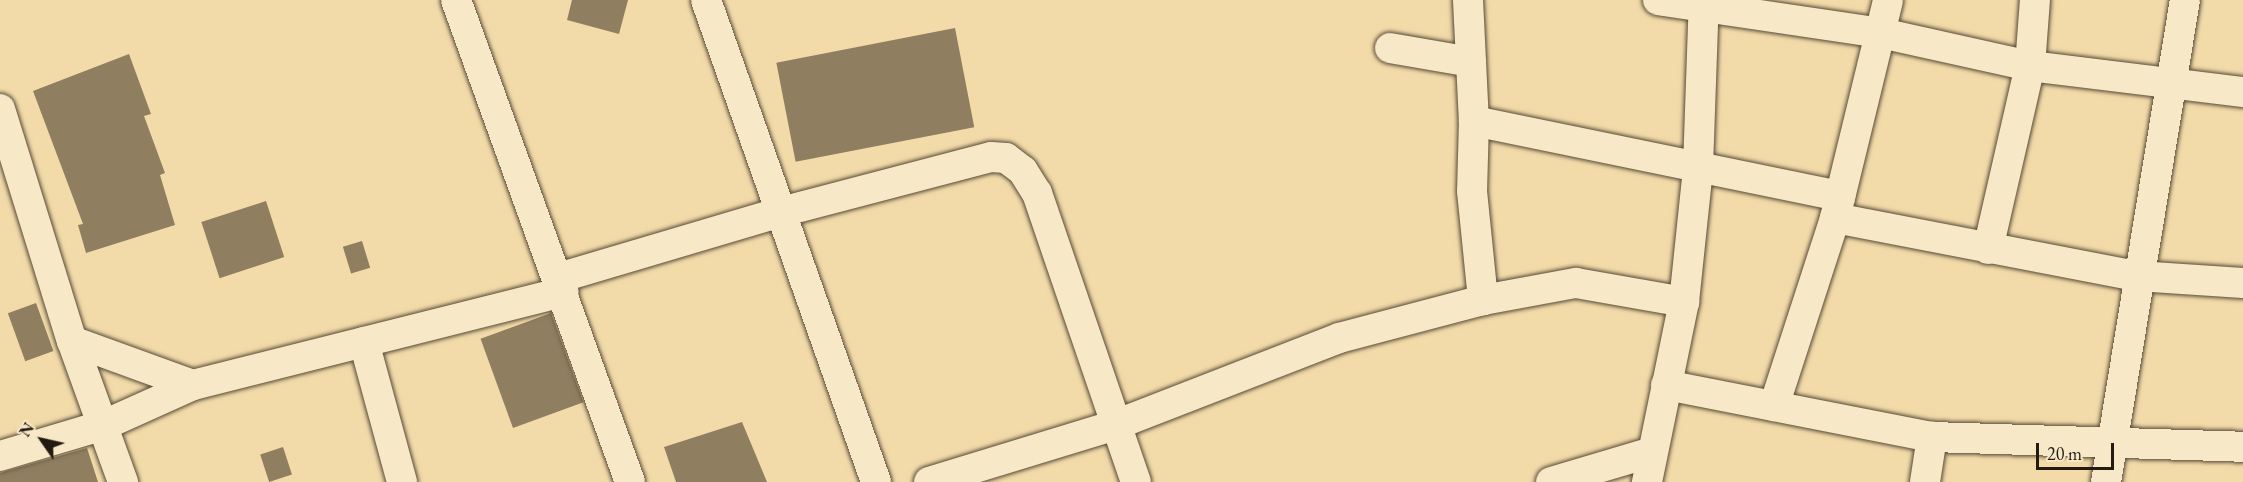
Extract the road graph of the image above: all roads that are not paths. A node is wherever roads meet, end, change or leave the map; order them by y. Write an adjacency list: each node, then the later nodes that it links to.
1 (456, 0): 23 (street)
2 (706, 0): 19 (street)
3 (1468, 0): 11 (street)
4 (1658, 0): 8 (street)
5 (1888, 0): 9 (street)
6 (2035, 0): 12 (street)
7 (2185, 0): 13 (street)
8 (1705, 4): 9 (street); 17 (street)
9 (1881, 33): 12 (street); 18 (street)
10 (1390, 48): 11 (street)
11 (1471, 63): 16 (street)
12 (2030, 66): 13 (street); 20 (street)
13 (2170, 82): 14 (street); 21 (street)
14 (2243, 92)
15 (0, 109): 26 (street)
16 (1474, 122): 17 (street); 24 (street)
17 (1698, 168): 18 (street); 25 (street)
18 (1837, 207): 20 (street); 30 (street)
19 (782, 212): 23 (street); 32 (street); 41 (street)
20 (1988, 249): 21 (street)
21 (2138, 276): 22 (street); 34 (street)
22 (2243, 283)
23 (561, 285): 27 (street); 40 (street)
24 (1483, 300): 25 (street); 32 (street)
25 (1684, 302): 29 (street)
26 (72, 341): 28 (street); 31 (street)
27 (364, 342): 28 (street); 39 (street)
28 (193, 385): 31 (street)
29 (1666, 386): 30 (street); 36 (street)
30 (1774, 406): 33 (street)
31 (104, 425): 37 (street); 38 (street)
32 (1114, 425): 42 (street); 43 (street)
33 (1932, 437): 34 (street); 46 (street)
34 (2109, 445): 35 (street); 47 (street)
35 (2243, 447)
36 (1652, 452): 44 (street); 45 (street)
37 (0, 456)
38 (123, 482)
39 (402, 482)
40 (630, 482)
41 (876, 482)
42 (929, 482)
43 (1136, 482)
44 (1551, 482)
45 (1647, 482)
46 (1925, 482)
47 (2106, 482)

